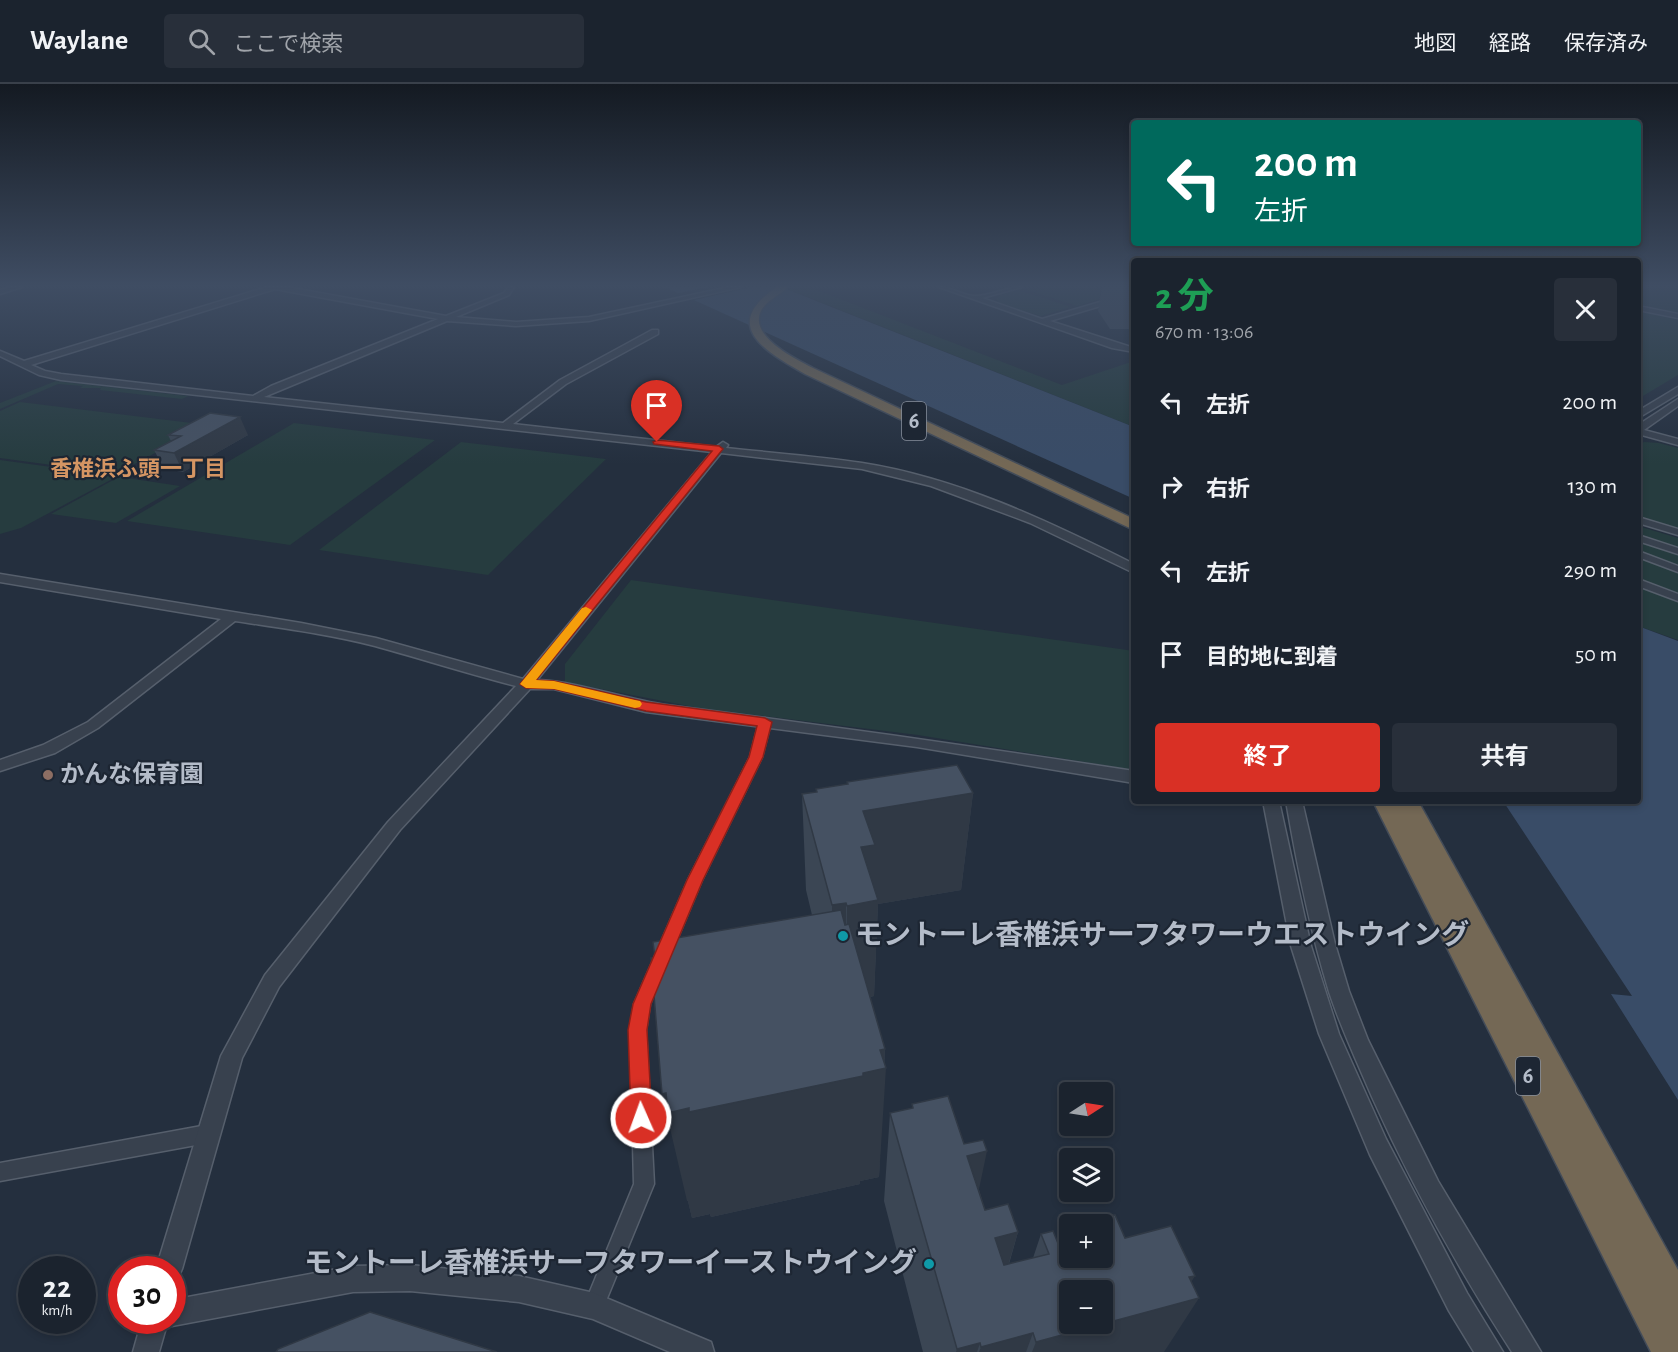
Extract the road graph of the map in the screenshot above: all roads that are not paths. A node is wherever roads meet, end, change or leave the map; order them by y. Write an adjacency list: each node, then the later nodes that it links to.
1 (8, 346): 7 (street)
2 (84, 346): 10 (street)
3 (381, 346): 13 (street)
4 (629, 346): 17 (street)
5 (769, 346): 24 (highway, 6)
6 (781, 346): 22 (highway, 6)
7 (19, 351)
8 (0, 353): 11 (street)
9 (29, 356): 10 (street)
10 (39, 360): 11 (street); 13 (street)
11 (24, 364): 14 (street)
12 (1678, 390): 16 (street)
13 (263, 393): 14 (street); 17 (street)
14 (254, 399): 17 (street)
15 (1678, 402): 18 (street)
16 (1641, 413)
17 (509, 424): 21 (street)
18 (1641, 428)
19 (1641, 431): 20 (street)
20 (1678, 442)
21 (721, 447): 29 (street); 30 (street); 36 (street)
22 (1131, 515)
23 (1641, 521): 25 (street)
24 (1131, 524)
25 (1678, 532)
26 (1641, 539): 27 (street)
27 (1678, 551)
28 (1641, 555): 31 (street)
29 (1131, 558)
30 (1131, 568)
31 (1678, 569)
32 (0, 578): 35 (street)
33 (1641, 583): 34 (street)
34 (1678, 598)
35 (232, 617): 36 (street); 38 (street)
36 (526, 684): 37 (street); 44 (street)
37 (765, 722): 39 (street); 47 (street)
38 (0, 766)
39 (1131, 777)
40 (1272, 804): 53 (street)
41 (1290, 804): 54 (street)
42 (1387, 804): 55 (highway, 6)
43 (1408, 804): 48 (highway, 6)
44 (207, 1134): 45 (street); 46 (street)
45 (0, 1172)
46 (173, 1256)
47 (594, 1305): 49 (street); 52 (street)
48 (1678, 1306)
49 (186, 1309)
50 (150, 1334): 51 (street)
51 (146, 1352)
52 (701, 1352)
53 (1490, 1352)
54 (1528, 1352)
55 (1671, 1352)

